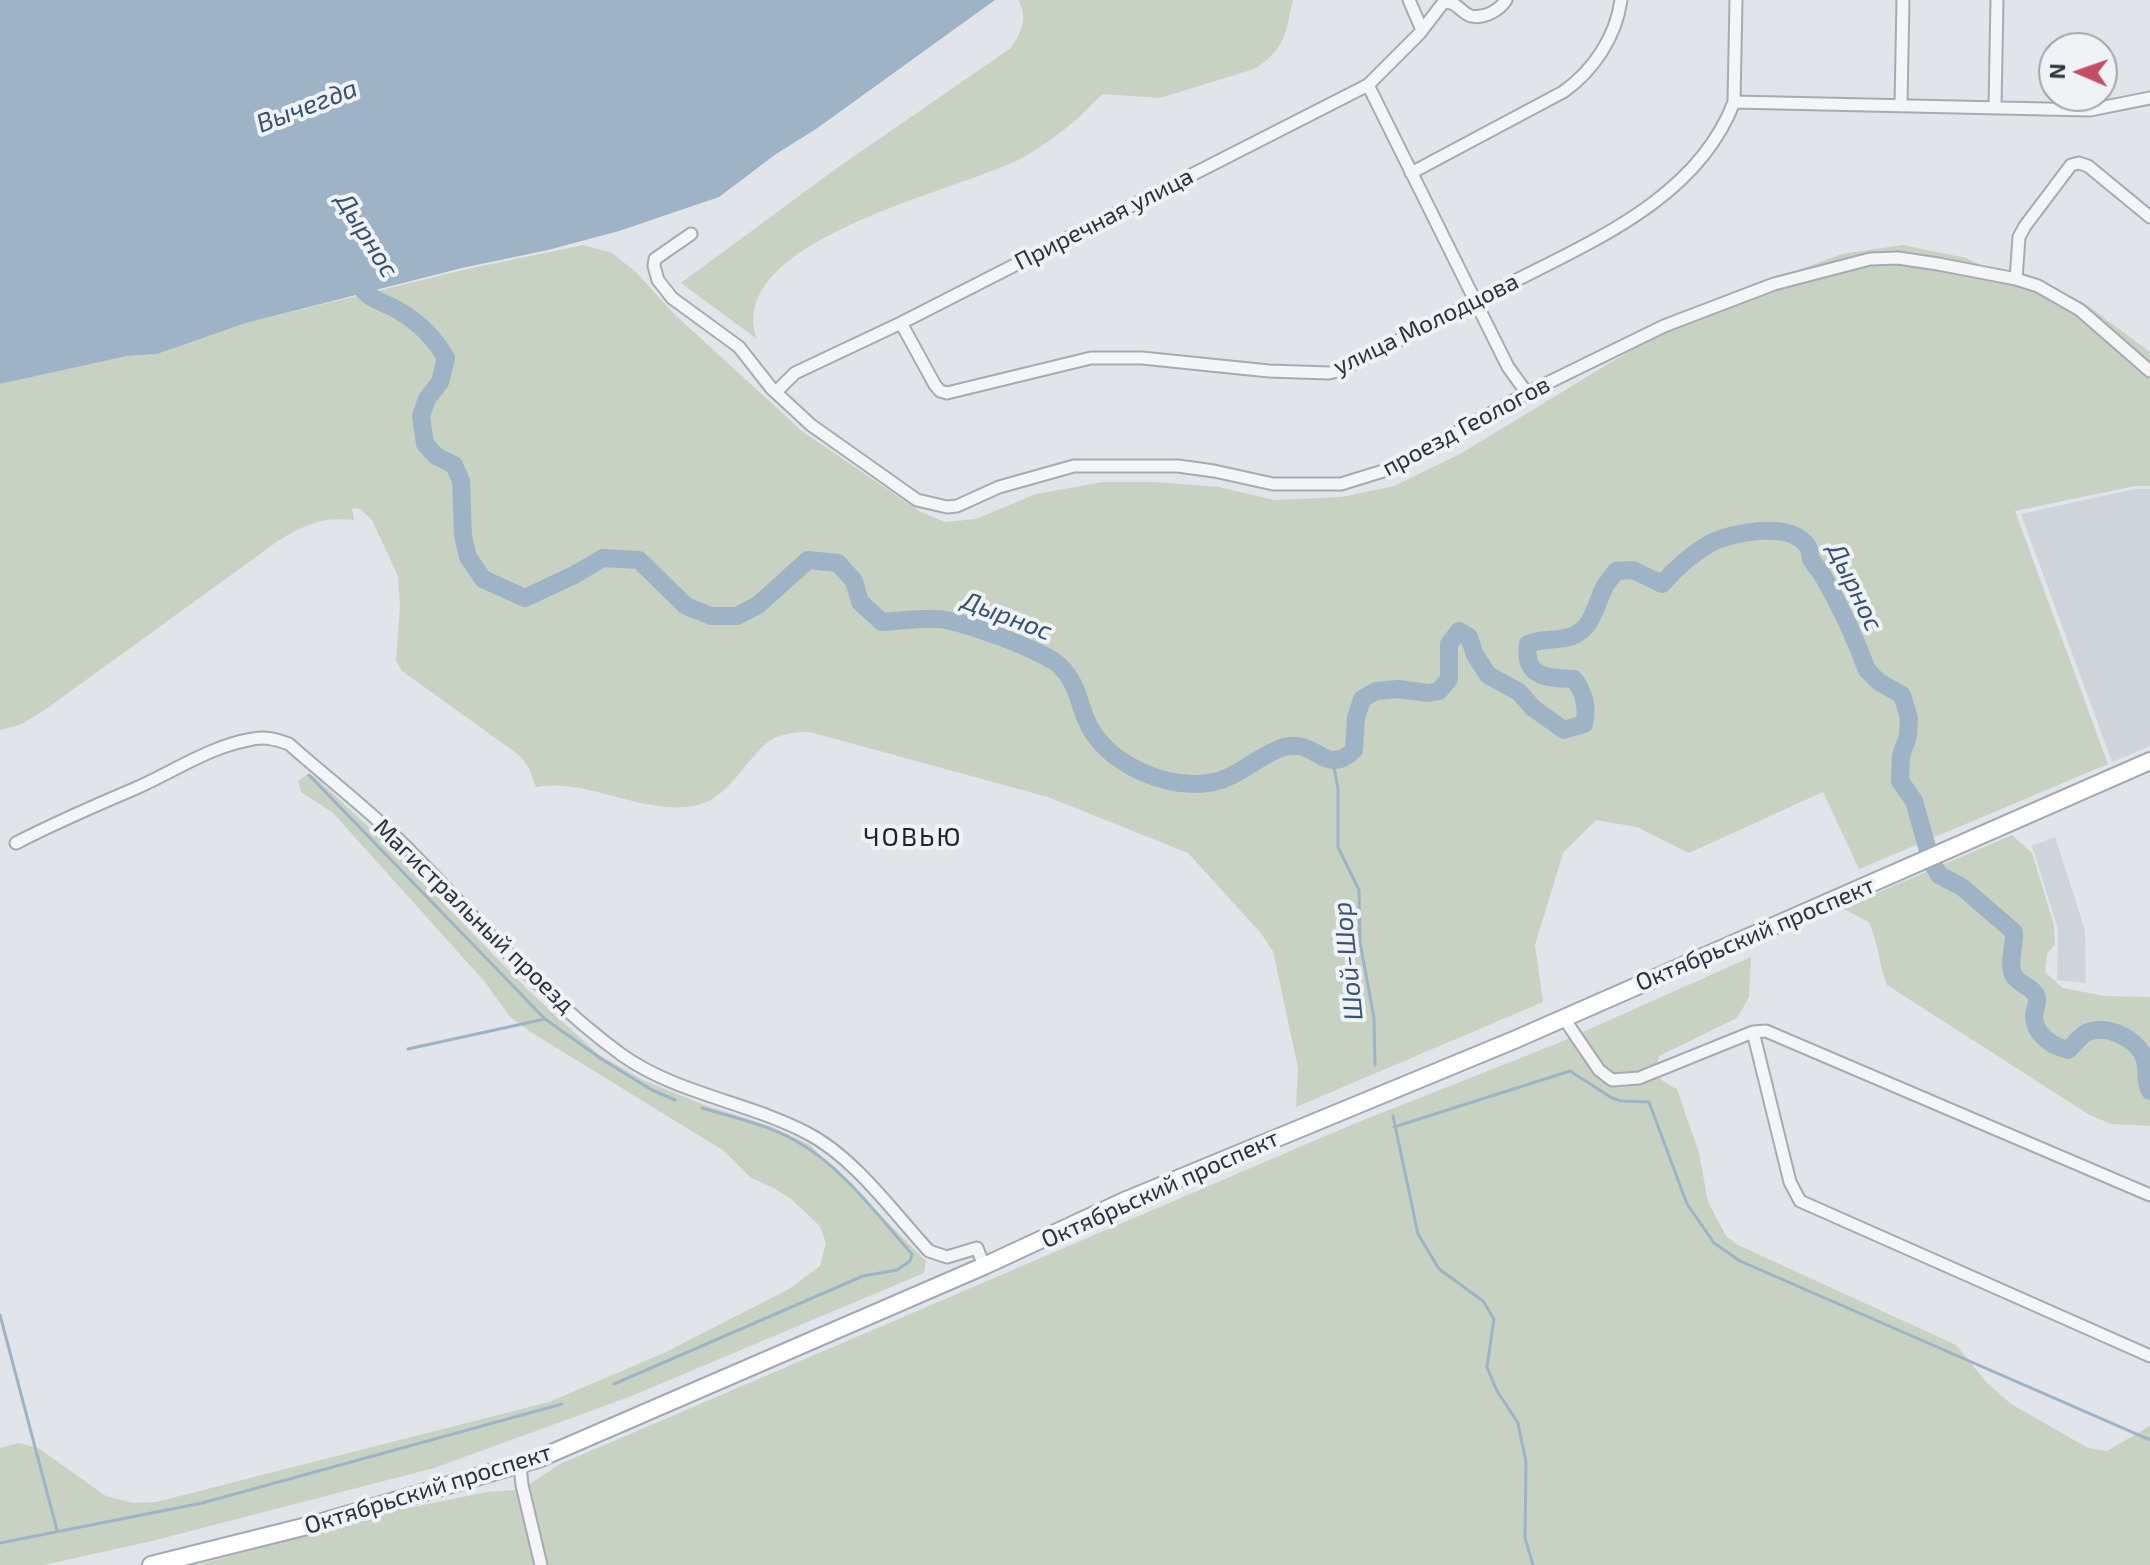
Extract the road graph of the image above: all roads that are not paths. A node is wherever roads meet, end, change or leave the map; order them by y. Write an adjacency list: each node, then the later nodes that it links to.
1 (1409, 0): 7 (street)
2 (1506, 0): 7 (street, Приречная улица)
3 (1621, 0): 13 (street)
4 (1736, 0): 10 (street)
5 (1903, 0): 11 (street)
6 (1997, 0): 12 (street)
7 (1422, 30): 8 (street, Приречная улица)
8 (1368, 85): 13 (street); 18 (street, Приречная улица)
9 (2150, 98): 12 (street)
10 (1734, 102): 11 (street); 17 (street, улица Молодцова)
11 (1901, 105): 12 (street)
12 (1995, 107)
13 (1411, 173): 17 (street)
14 (2150, 217): 16 (street)
15 (691, 234): 20 (street, проезд Геологов)
16 (2016, 279): 19 (street, проезд Геологов); 21 (street, проезд Геологов)
17 (1475, 301): 18 (street, улица Молодцова); 21 (street)
18 (901, 323): 20 (street, Приречная улица)
19 (2150, 371)
20 (776, 392): 21 (street, проезд Геологов)
21 (1527, 393)
22 (2150, 761): 24 (main road, Октябрьский проспект)
23 (16, 843): 27 (street, Магистральный проезд)
24 (1563, 1017): 25 (street); 27 (main road, Октябрьский проспект)
25 (1753, 1032): 26 (street); 28 (street)
26 (2150, 1195)
27 (984, 1266): 29 (main road, Октябрьский проспект)
28 (2150, 1356)
29 (520, 1465): 30 (main road, Октябрьский проспект); 31 (street)
30 (151, 1565)
31 (541, 1565)

